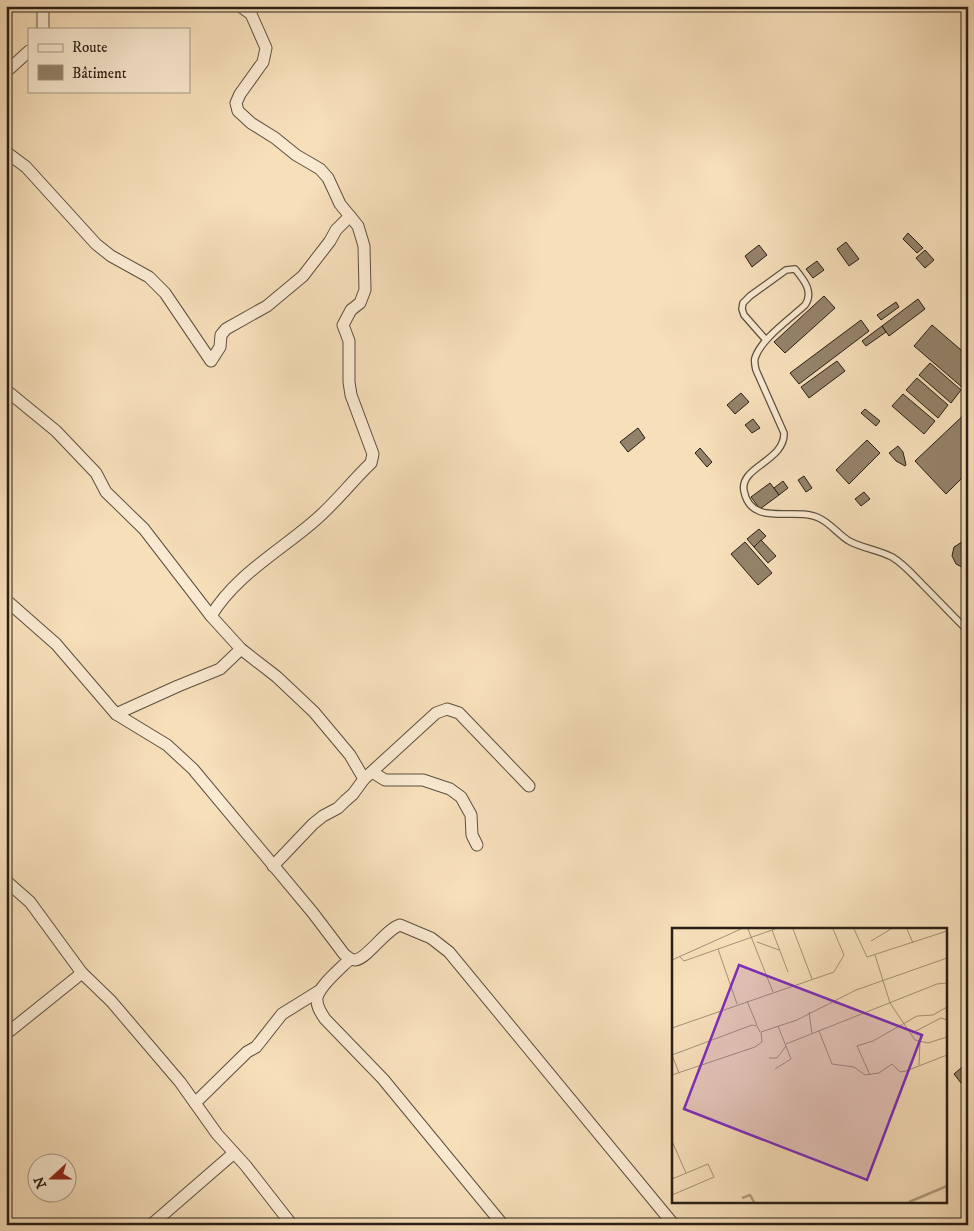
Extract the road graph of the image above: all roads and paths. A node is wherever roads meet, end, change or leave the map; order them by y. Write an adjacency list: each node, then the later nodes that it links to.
1 (41, 6): 3 (street)
2 (240, 6): 7 (street)
3 (43, 28)
4 (28, 52): 5 (street)
5 (8, 66)
6 (6, 152): 7 (street)
7 (350, 216): 11 (street)
8 (766, 340): 8 (lane); 12 (lane)
9 (6, 390): 11 (street)
10 (6, 600): 14 (street)
11 (211, 616): 13 (street)
12 (968, 631)
13 (241, 649): 14 (street); 15 (street)
14 (116, 714): 18 (street)
15 (368, 776): 16 (street); 17 (street); 18 (street)
16 (529, 786)
17 (477, 845)
18 (273, 866): 20 (street)
19 (6, 881): 21 (street)
20 (350, 959): 22 (street); 29 (street)
21 (82, 973): 23 (street); 24 (street)
22 (319, 991): 24 (street); 28 (street)
23 (6, 1034)
24 (196, 1103): 25 (street)
25 (234, 1153): 26 (street); 27 (street)
26 (150, 1225)
27 (292, 1225)
28 (503, 1225)
29 (674, 1225)

